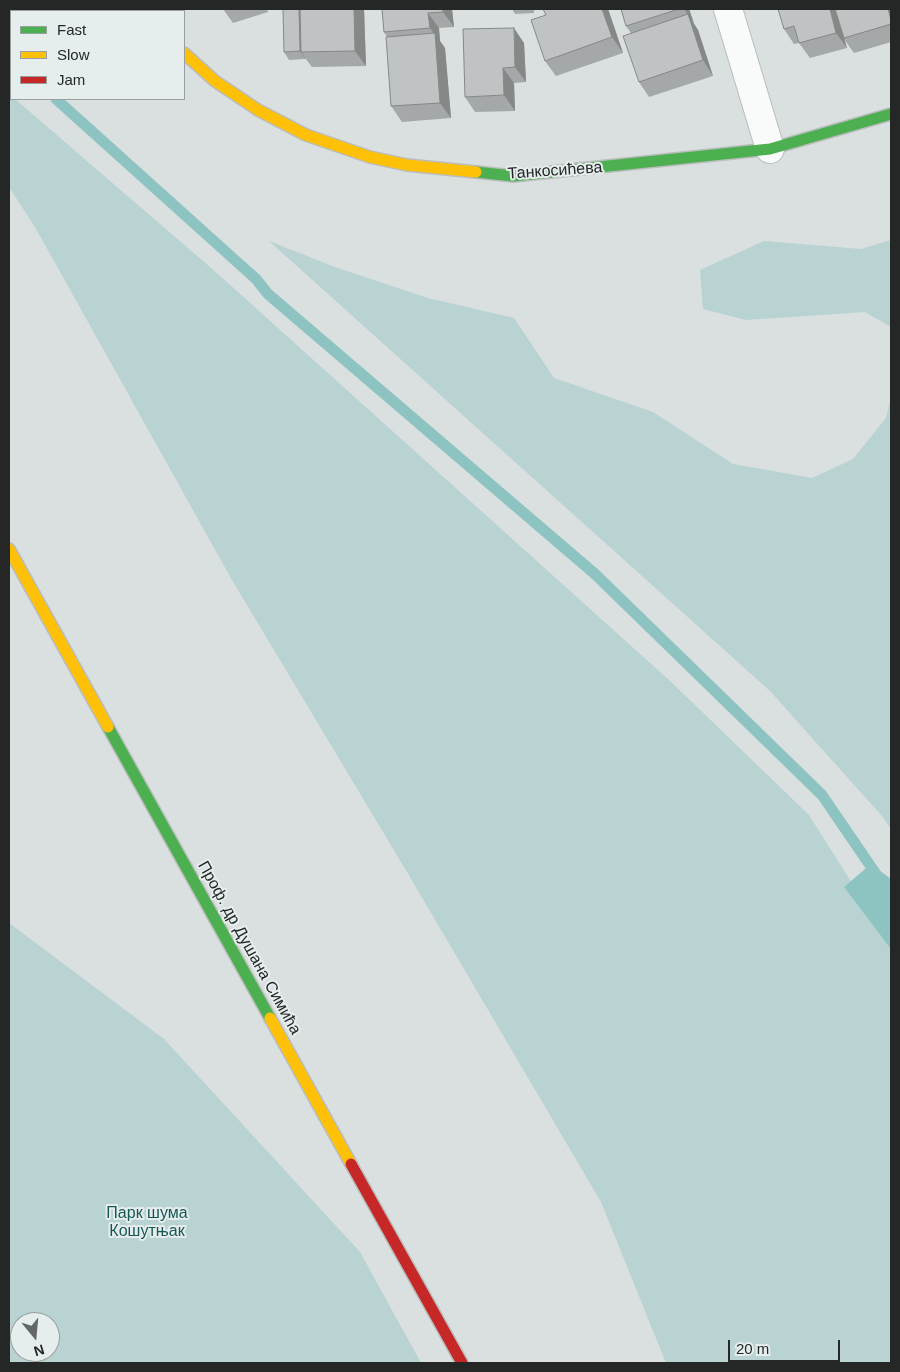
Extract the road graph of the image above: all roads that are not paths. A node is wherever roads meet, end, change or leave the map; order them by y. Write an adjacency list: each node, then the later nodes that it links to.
1 (728, 9): 4 (street)
2 (185, 54): 4 (street, Танкосићева)
3 (891, 114): 4 (street, Танкосићева)
4 (770, 148)
5 (9, 549): 6 (street, Проф. др Душана Симића)
6 (462, 1363)

